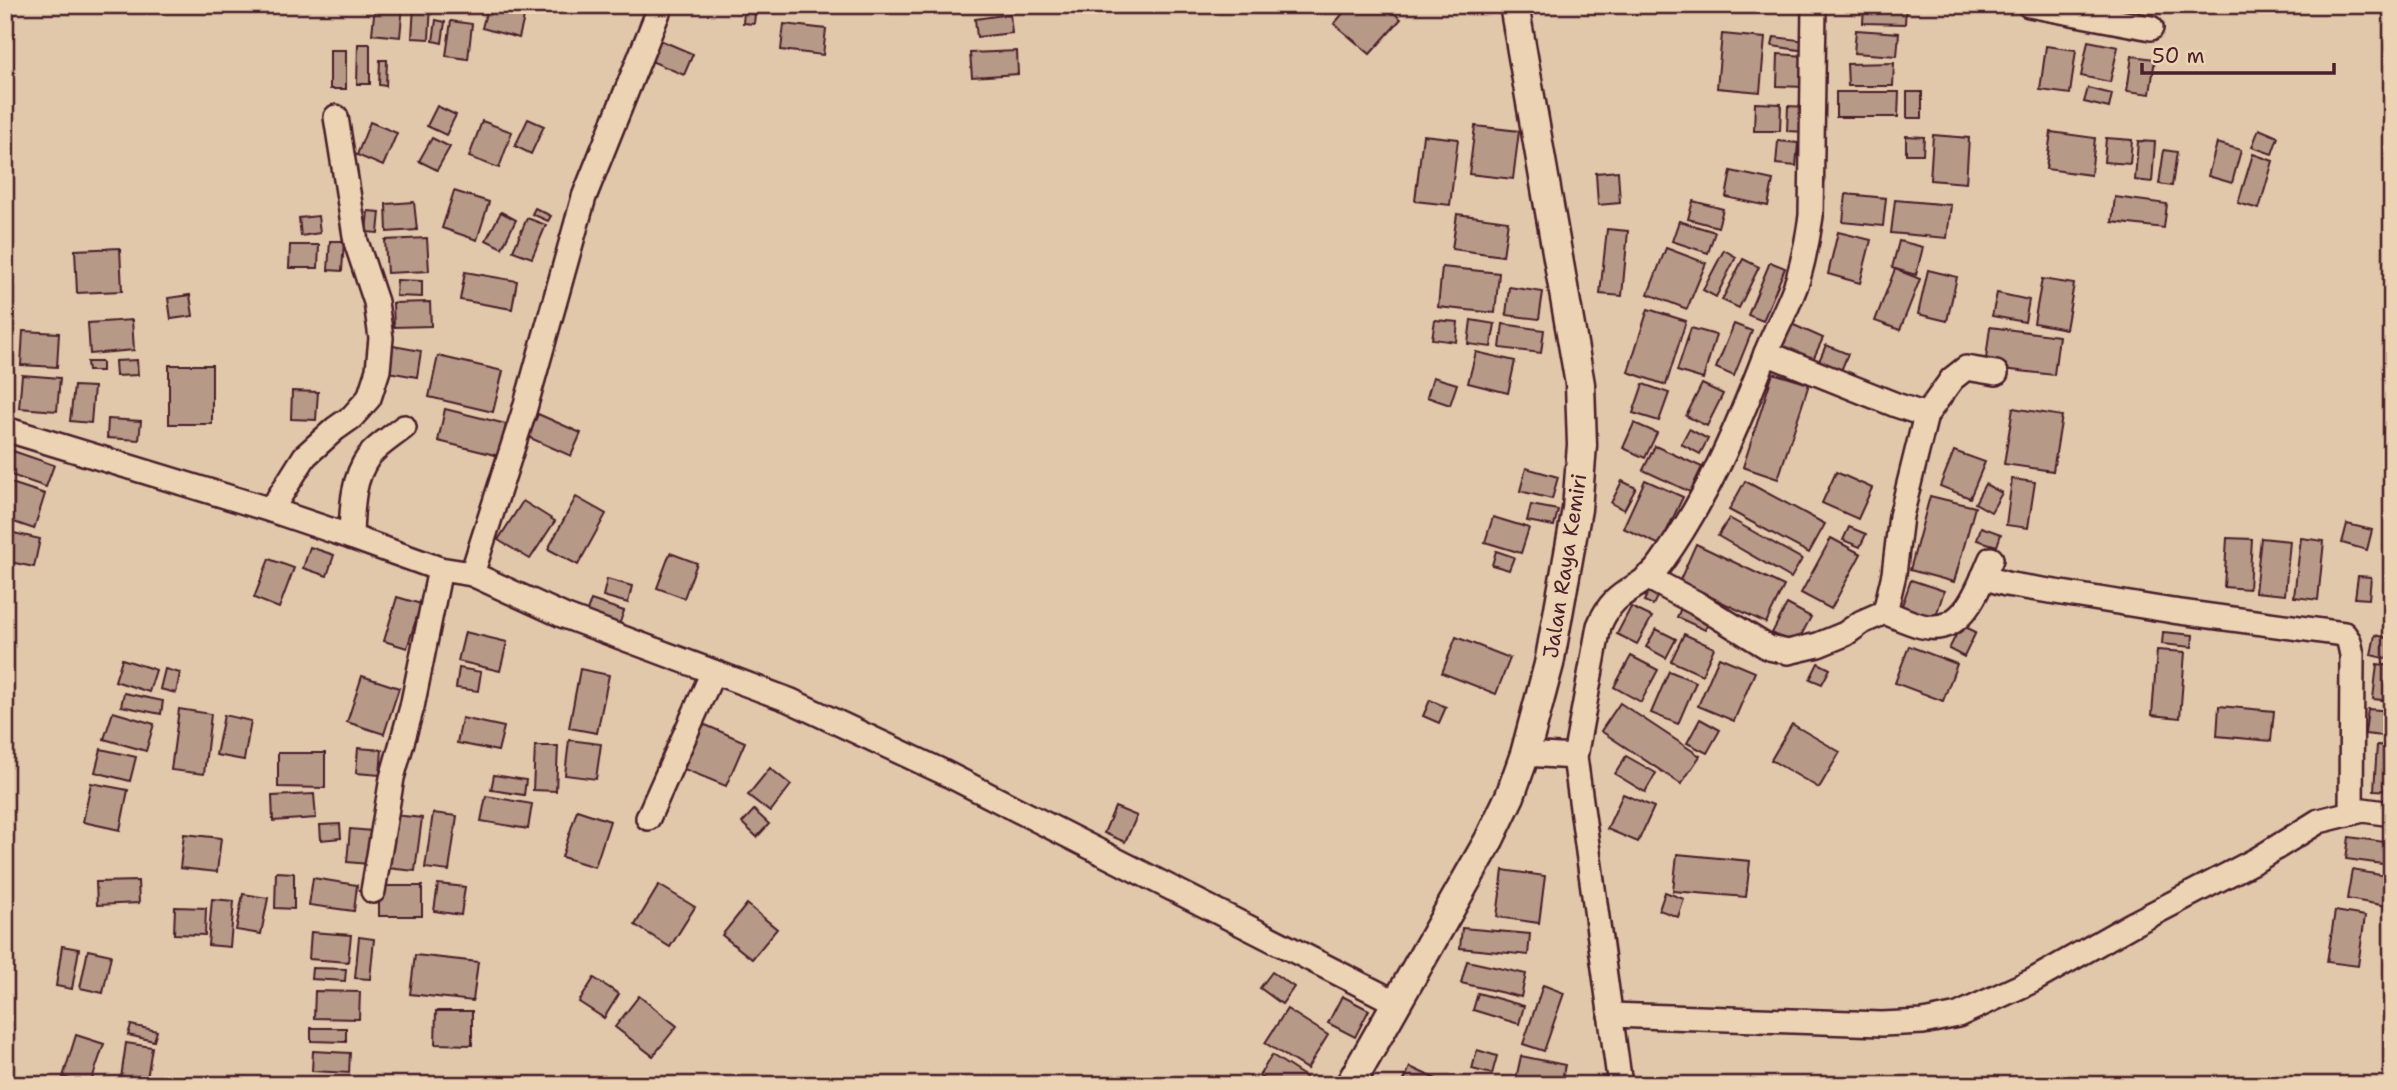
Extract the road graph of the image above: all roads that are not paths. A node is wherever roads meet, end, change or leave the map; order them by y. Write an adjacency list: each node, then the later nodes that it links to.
1 (661, 5): 15 (street)
2 (1514, 5): 19 (street, Jalan Raya Kemiri)
3 (1814, 5): 7 (street)
4 (2029, 5): 5 (street)
5 (2151, 28)
6 (336, 117): 12 (street)
7 (1766, 353): 9 (street); 16 (street)
8 (1996, 373): 9 (street)
9 (1926, 415): 17 (street)
10 (404, 427): 13 (street)
11 (5, 429): 12 (street)
12 (271, 510): 13 (street)
13 (351, 537): 14 (street)
14 (440, 569): 15 (street); 23 (street)
15 (472, 574): 18 (street)
16 (1647, 578): 17 (street); 19 (street)
17 (1885, 612): 20 (street)
18 (713, 672): 22 (street); 24 (street)
19 (1554, 756): 24 (street, Jalan Raya Kemiri); 25 (street)
20 (2351, 813): 21 (street); 25 (street)
21 (2392, 814)
22 (648, 818)
23 (373, 891)
24 (1396, 1003): 26 (street, Jalan Raya Kemiri)
25 (1610, 1015): 27 (street)
26 (1350, 1085)
27 (1620, 1085)

